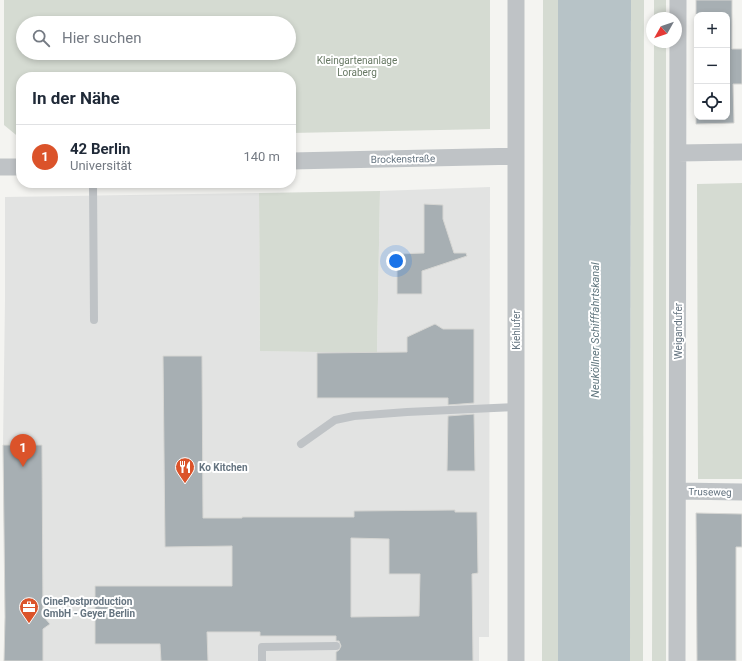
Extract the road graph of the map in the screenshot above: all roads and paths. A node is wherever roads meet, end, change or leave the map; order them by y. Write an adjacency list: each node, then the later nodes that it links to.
1 (516, 0): 5 (street, Kiehlufer)
2 (678, 0): 4 (street, Weigandufer)
3 (742, 152): 4 (street)
4 (678, 153): 13 (street, Weigandufer)
5 (516, 156): 6 (street, Brockenstraße); 11 (street, Kiehlufer)
6 (296, 161)
7 (0, 167): 8 (street)
8 (16, 167)
9 (93, 188): 10 (lane)
10 (94, 320)
11 (516, 408): 12 (lane); 17 (street, Kiehlufer)
12 (301, 444)
13 (678, 491): 14 (street, Truseweg); 18 (street, Weigandufer)
14 (742, 492)
15 (336, 646): 16 (lane)
16 (262, 661)
17 (516, 661)
18 (677, 661)

